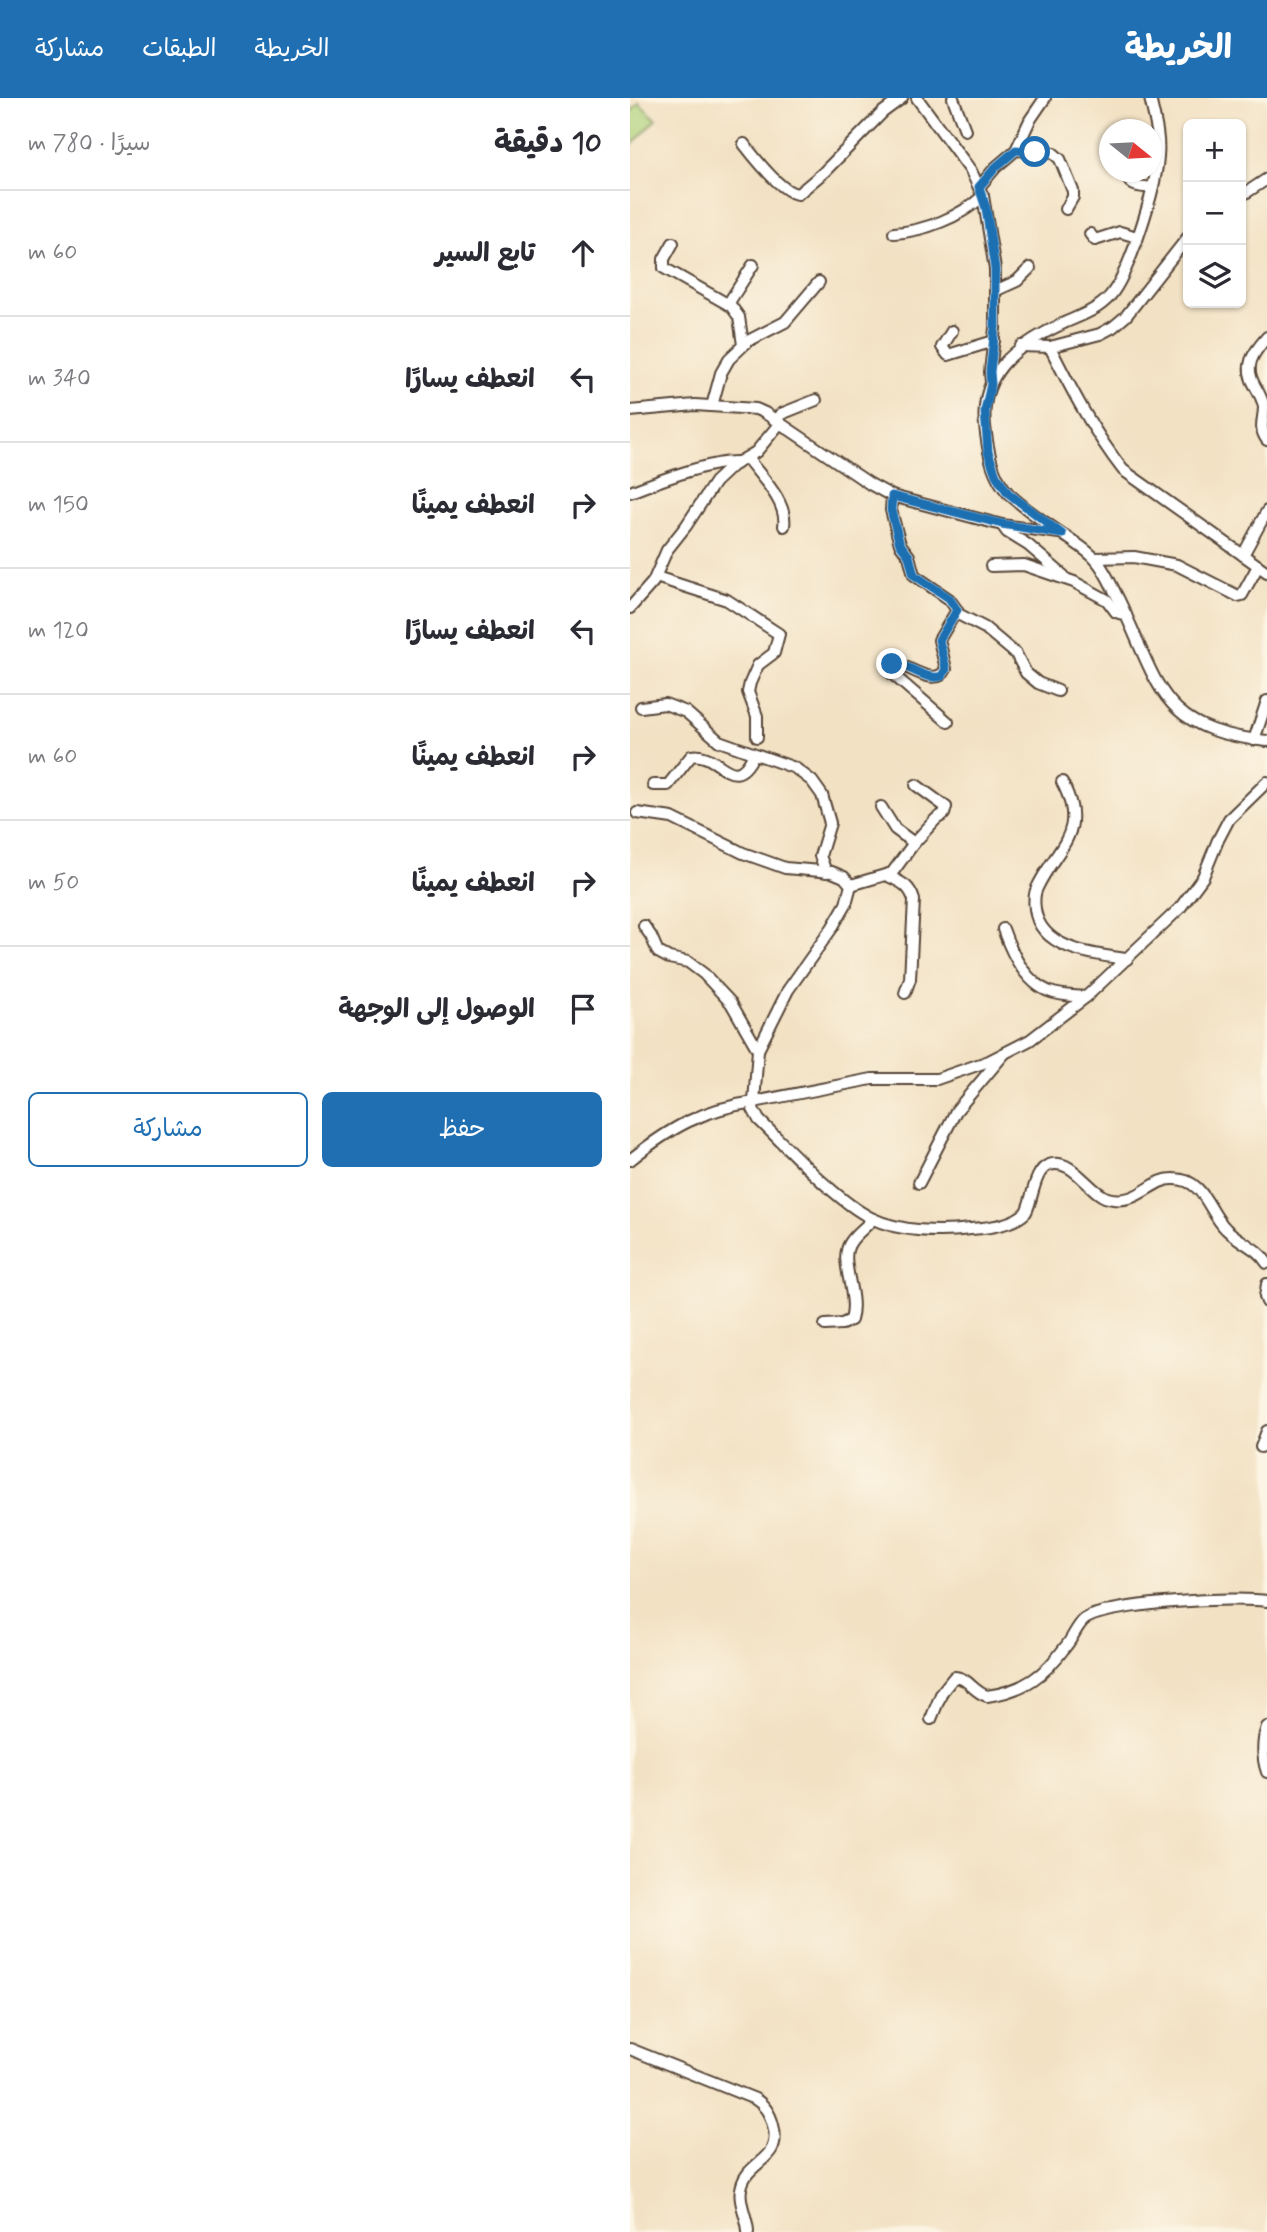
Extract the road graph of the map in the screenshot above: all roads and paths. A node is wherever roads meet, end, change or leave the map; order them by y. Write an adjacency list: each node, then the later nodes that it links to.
1 (902, 98): 7 (street)
2 (917, 98): 12 (street)
3 (953, 98): 6 (street)
4 (1045, 98): 8 (street)
5 (1150, 98): 11 (street)
6 (965, 130)
7 (744, 144)
8 (1016, 150): 12 (street); 14 (street)
9 (1267, 178): 13 (street)
10 (1130, 182): 11 (street)
11 (1152, 188): 17 (street)
12 (981, 192): 15 (street); 23 (street)
13 (1246, 193)
14 (1066, 209)
15 (894, 233)
16 (1090, 234): 17 (street)
17 (1137, 237): 29 (street)
18 (673, 243): 24 (street)
19 (1183, 243): 30 (street)
20 (753, 265): 24 (street)
21 (1030, 268): 23 (street)
22 (819, 282): 28 (street)
23 (995, 291): 27 (street)
24 (728, 304): 28 (street)
25 (953, 331): 27 (street)
26 (1267, 337): 36 (street)
27 (994, 341): 31 (street)
28 (743, 345): 33 (street)
29 (1021, 346): 30 (street); 31 (street)
30 (1050, 347): 44 (street)
31 (991, 384): 43 (street)
32 (816, 400): 35 (street)
33 (712, 405): 34 (street); 35 (street)
34 (630, 411)
35 (778, 421): 37 (street); 39 (street)
36 (1267, 440)
37 (743, 460): 38 (street); 42 (street); 48 (street)
38 (630, 492)
39 (892, 496): 41 (street); 51 (street)
40 (1267, 511): 44 (street)
41 (1002, 524): 43 (street); 49 (street)
42 (784, 527)
43 (1062, 534): 45 (street)
44 (1243, 555): 47 (street)
45 (1095, 558): 47 (street); 52 (street)
46 (991, 566): 49 (street)
47 (1262, 569)
48 (656, 577): 50 (street); 57 (street)
49 (1067, 580): 52 (street)
50 (630, 608)
51 (956, 613): 53 (street); 56 (street)
52 (1126, 615): 58 (street)
53 (1058, 691)
54 (1267, 701): 58 (street)
55 (641, 707): 60 (street)
56 (948, 722)
57 (757, 737)
58 (1254, 740): 59 (street)
59 (1267, 741)
60 (754, 754): 63 (street); 68 (street)
61 (1062, 782): 73 (street)
62 (1267, 782): 73 (street)
63 (653, 785)
64 (916, 785): 67 (street)
65 (881, 807): 67 (street)
66 (637, 813): 68 (street)
67 (914, 843): 69 (street)
68 (826, 872): 70 (street)
69 (886, 876): 70 (street); 74 (street)
70 (851, 885): 76 (street)
71 (644, 926): 76 (street)
72 (1003, 929): 75 (street)
73 (1127, 959): 75 (street)
74 (905, 993)
75 (1086, 997): 77 (street)
76 (758, 1050): 78 (street)
77 (1004, 1054): 78 (street); 80 (street)
78 (754, 1102): 79 (street); 81 (street)
79 (630, 1160)
80 (919, 1183)
81 (873, 1219): 82 (street); 85 (street)
82 (1267, 1264)
83 (1267, 1284): 84 (street)
84 (1267, 1302)
85 (825, 1325)
86 (1267, 1431): 87 (street)
87 (1261, 1447)
88 (1267, 1601): 89 (street)
89 (931, 1719)
90 (1267, 1727): 91 (street)
91 (1267, 1772)
92 (630, 2049): 93 (street)
93 (748, 2232)

